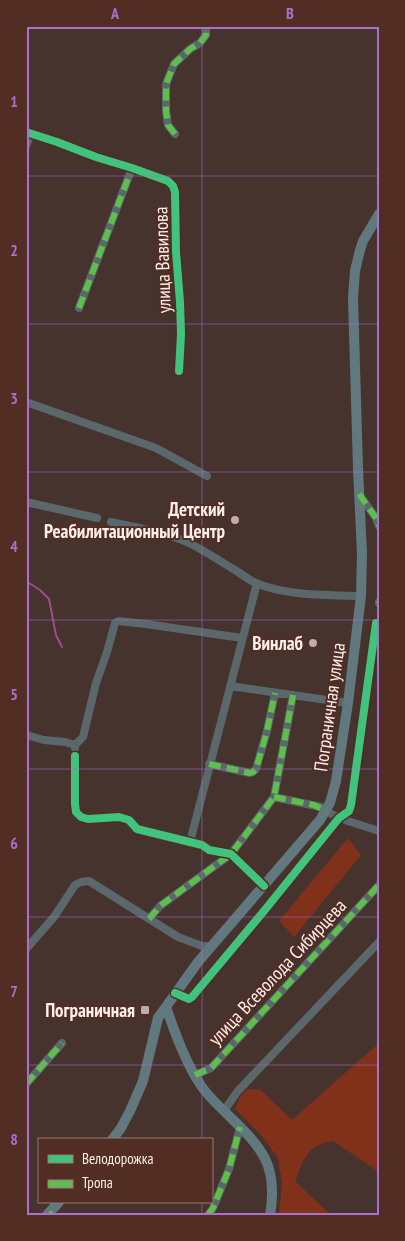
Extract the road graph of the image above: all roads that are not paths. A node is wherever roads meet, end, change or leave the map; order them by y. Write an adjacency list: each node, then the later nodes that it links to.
1 (206, 26): 3 (street)
2 (28, 133): 4 (street, улица Вавилова); 5 (street, улица Вавилова)
3 (175, 134)
4 (26, 146)
5 (132, 168): 7 (street); 8 (street, улица Вавилова)
6 (379, 214): 11 (main road, Пограничная улица)
7 (79, 308)
8 (179, 371)
9 (26, 402): 10 (street)
10 (207, 476)
11 (359, 494): 15 (street); 17 (main road, Пограничная улица)
12 (26, 502): 13 (street)
13 (97, 518)
14 (112, 522): 16 (street)
15 (379, 526)
16 (257, 584): 17 (street); 19 (street)
17 (360, 596): 23 (main road, Пограничная улица)
18 (376, 623): 29 (street)
19 (242, 638): 20 (street); 25 (street)
20 (230, 686): 21 (street); 26 (street)
21 (275, 693): 22 (street); 26 (street)
22 (293, 695): 23 (street); 27 (street)
23 (348, 703): 28 (main road, Пограничная улица)
24 (26, 735): 25 (street)
25 (75, 750): 31 (street)
26 (209, 764): 31 (street)
27 (274, 797): 28 (street); 32 (street)
28 (326, 811): 29 (street); 34 (main road, Пограничная улица)
29 (339, 818): 30 (street); 39 (street)
30 (379, 831)
31 (190, 842): 32 (street)
32 (231, 854): 34 (street); 35 (street)
33 (379, 885): 42 (street, улица Всеволода Сибирцева)
34 (264, 886): 37 (main road, Пограничная улица)
35 (149, 919): 37 (street); 38 (street)
36 (379, 942): 44 (street)
37 (211, 946): 39 (main road, Пограничная улица)
38 (26, 949)
39 (175, 993): 40 (main road, Пограничная улица)
40 (166, 1007): 42 (main road); 46 (main road, Пограничная улица)
41 (62, 1043): 43 (street)
42 (195, 1075): 44 (main road)
43 (26, 1084)
44 (224, 1111): 45 (main road)
45 (240, 1127): 49 (street); 50 (main road)
46 (114, 1138)
47 (57, 1204): 48 (main road)
48 (49, 1214)
49 (208, 1215)
50 (270, 1215)

